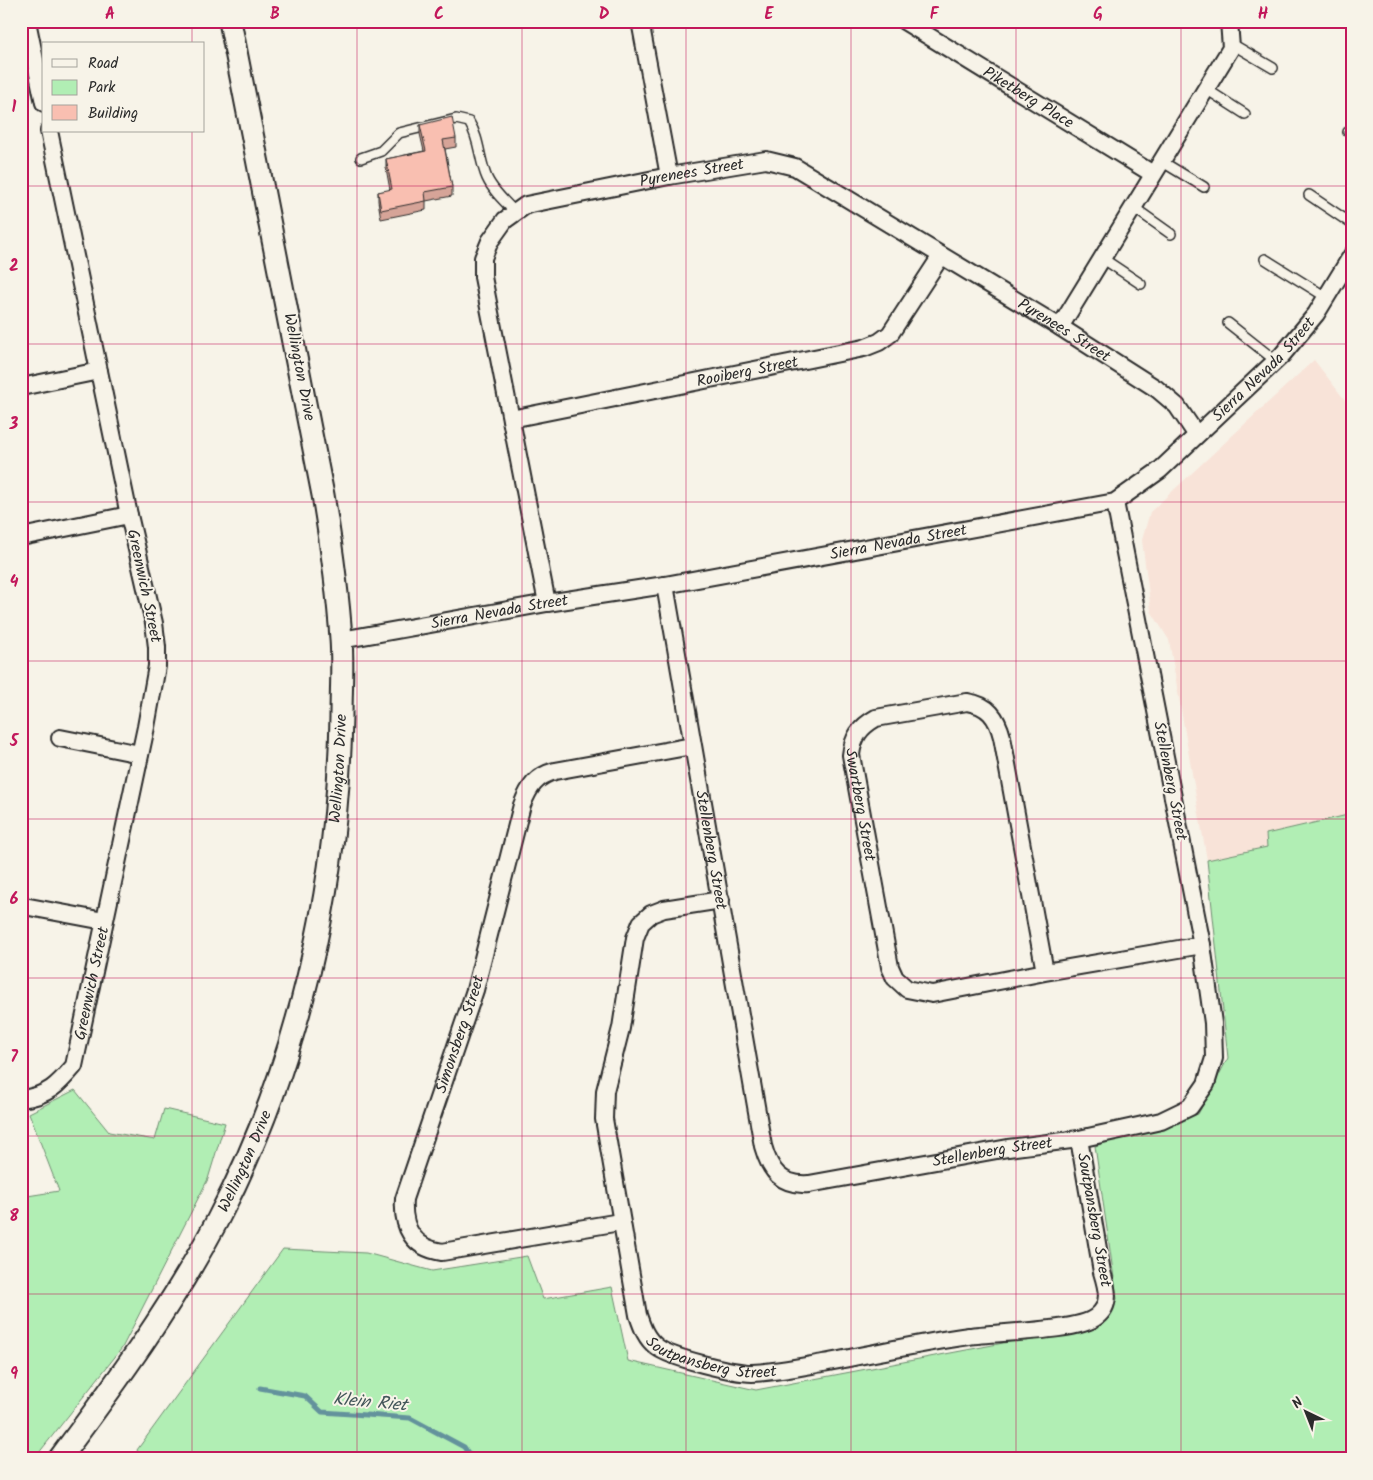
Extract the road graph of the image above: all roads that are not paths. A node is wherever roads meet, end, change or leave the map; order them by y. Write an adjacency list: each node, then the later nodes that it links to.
1 (27, 21): 9 (street)
2 (230, 21): 39 (street, Wellington Drive)
3 (640, 21): 14 (street)
4 (904, 21): 13 (street, Piketberg Place)
5 (1229, 21): 6 (street)
6 (1232, 44): 7 (lane); 8 (street)
7 (1273, 68)
8 (1206, 89): 10 (lane); 13 (street)
9 (42, 94)
10 (1245, 114)
11 (50, 132): 30 (street, Greenwich Street)
12 (361, 158): 18 (lane)
13 (1157, 167): 15 (lane); 17 (street)
14 (669, 176): 18 (street, Pyrenees Street); 22 (street, Pyrenees Street)
15 (1204, 187)
16 (1309, 195): 19 (lane)
17 (1133, 207): 20 (lane); 23 (street)
18 (515, 212): 32 (street, Pyrenees Street)
19 (1352, 224)
20 (1171, 234)
21 (1352, 254): 26 (street, Sierra Nevada Street)
22 (941, 256): 28 (street, Pyrenees Street); 32 (street, Rooiberg Street)
23 (1102, 258): 25 (lane); 28 (street)
24 (1265, 259): 26 (lane)
25 (1141, 284)
26 (1326, 297): 29 (street, Sierra Nevada Street)
27 (1228, 323): 29 (lane)
28 (1060, 327): 33 (street, Pyrenees Street)
29 (1276, 361): 33 (street, Sierra Nevada Street)
30 (99, 371): 31 (street); 35 (street, Greenwich Street)
31 (21, 387)
32 (511, 419): 38 (street, Pyrenees Street)
33 (1196, 434): 34 (street, Sierra Nevada Street)
34 (1115, 502): 37 (street, Sierra Nevada Street); 46 (street, Stellenberg Street)
35 (129, 515): 36 (street); 42 (street, Greenwich Street)
36 (21, 537)
37 (664, 585): 38 (street, Sierra Nevada Street); 41 (street, Stellenberg Street)
38 (547, 603): 39 (street, Sierra Nevada Street)
39 (341, 640): 51 (street, Wellington Drive)
40 (60, 738): 42 (street)
41 (692, 746): 43 (street, Stellenberg Street); 50 (street, Simonsberg Street)
42 (140, 754): 45 (street, Greenwich Street)
43 (721, 900): 49 (street, Stellenberg Street); 50 (street, Soutpansberg Street)
44 (24, 906): 45 (street)
45 (104, 921): 48 (street, Greenwich Street)
46 (1202, 945): 47 (street, Swartberg Street); 49 (street, Stellenberg Street)
47 (1045, 972): 47 (street, Swartberg Street)
48 (21, 1099)
49 (1079, 1138): 50 (street, Soutpansberg Street)
50 (620, 1222)
51 (59, 1459)

